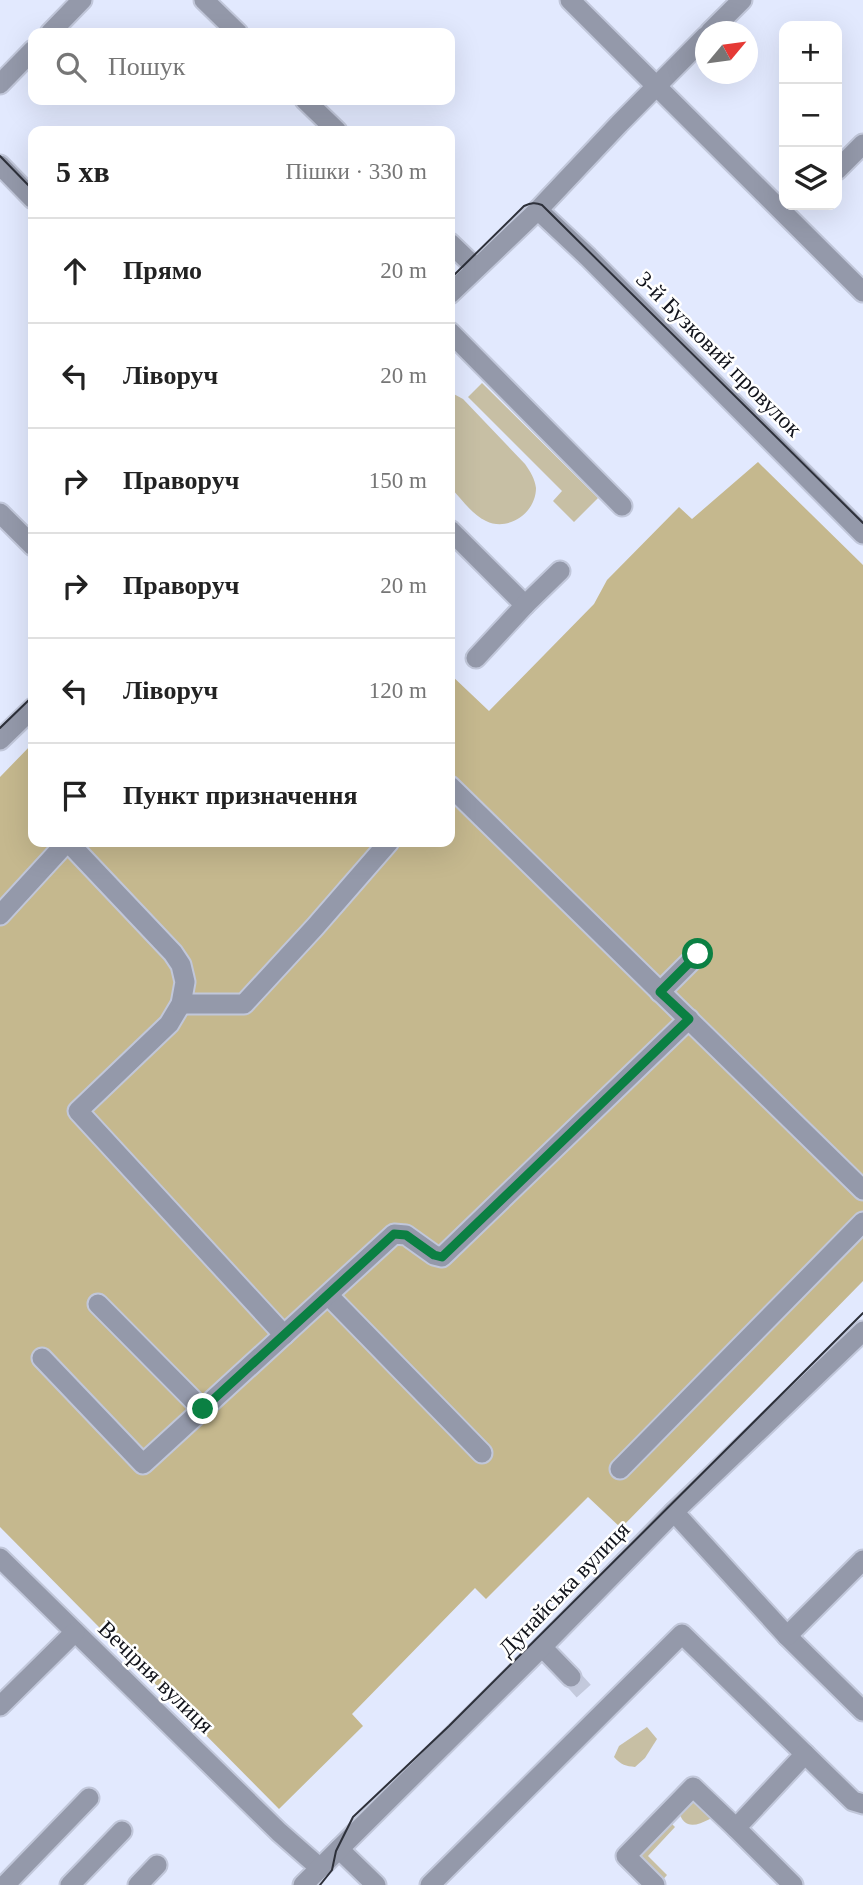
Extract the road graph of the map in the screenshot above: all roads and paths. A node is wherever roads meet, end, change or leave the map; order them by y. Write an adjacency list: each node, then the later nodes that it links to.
1 (82, 0): 6 (street)
2 (204, 0): 7 (street)
3 (570, 0): 11 (street)
4 (742, 0): 5 (street)
5 (721, 21)
6 (55, 28)
7 (233, 28)
8 (695, 46): 11 (street)
9 (28, 55): 10 (street)
10 (0, 84)
11 (657, 85): 18 (street); 19 (street)
12 (310, 105): 13 (street)
13 (332, 126)
14 (863, 144): 16 (street)
15 (0, 164): 17 (street)
16 (842, 165)
17 (28, 194)
18 (538, 210): 21 (street); 27 (street, 3-й Бузковий провулок)
19 (796, 211): 23 (street)
20 (455, 248): 21 (street)
21 (476, 268): 22 (street)
22 (455, 289)
23 (863, 292)
24 (455, 337): 25 (street)
25 (622, 506)
26 (0, 513): 29 (street)
27 (863, 534)
28 (455, 535): 31 (street)
29 (28, 541)
30 (560, 571): 31 (street)
31 (525, 606): 32 (street)
32 (476, 658)
33 (28, 713): 34 (street)
34 (0, 740)
35 (455, 791): 41 (street)
36 (63, 847): 39 (street)
37 (73, 847): 42 (street)
38 (385, 847): 42 (street)
39 (0, 915)
40 (698, 954): 41 (street)
41 (660, 992): 43 (street)
42 (181, 1004): 49 (street)
43 (689, 1019): 44 (street); 46 (street)
44 (863, 1190)
45 (863, 1222): 53 (street)
46 (328, 1295): 49 (street); 52 (street)
47 (98, 1304): 51 (street)
48 (863, 1331): 54 (street, Дунайська вулиця)
49 (284, 1335): 51 (street)
50 (41, 1358): 51 (street)
51 (203, 1409)
52 (482, 1453)
53 (620, 1469)
54 (674, 1512): 58 (street); 59 (street, Дунайська вулиця)
55 (0, 1558): 57 (street, Вечірня вулиця)
56 (863, 1560): 58 (street)
57 (75, 1632): 61 (street); 70 (street, Вечірня вулиця)
58 (787, 1636): 62 (street)
59 (542, 1647): 60 (street); 68 (street, Дунайська вулиця)
60 (571, 1677)
61 (0, 1706)
62 (863, 1712)
63 (805, 1754): 65 (street); 66 (street); 76 (street)
64 (89, 1798): 71 (street)
65 (863, 1804)
66 (736, 1828): 77 (street); 78 (street)
67 (122, 1831): 72 (street)
68 (339, 1849): 70 (street, Дунайська вулиця); 75 (street)
69 (157, 1865): 73 (street)
70 (320, 1868): 74 (street, Дунайська вулиця)
71 (5, 1885)
72 (70, 1885)
73 (138, 1885)
74 (303, 1885)
75 (376, 1885)
76 (430, 1885)
77 (655, 1885)
78 (793, 1885)

